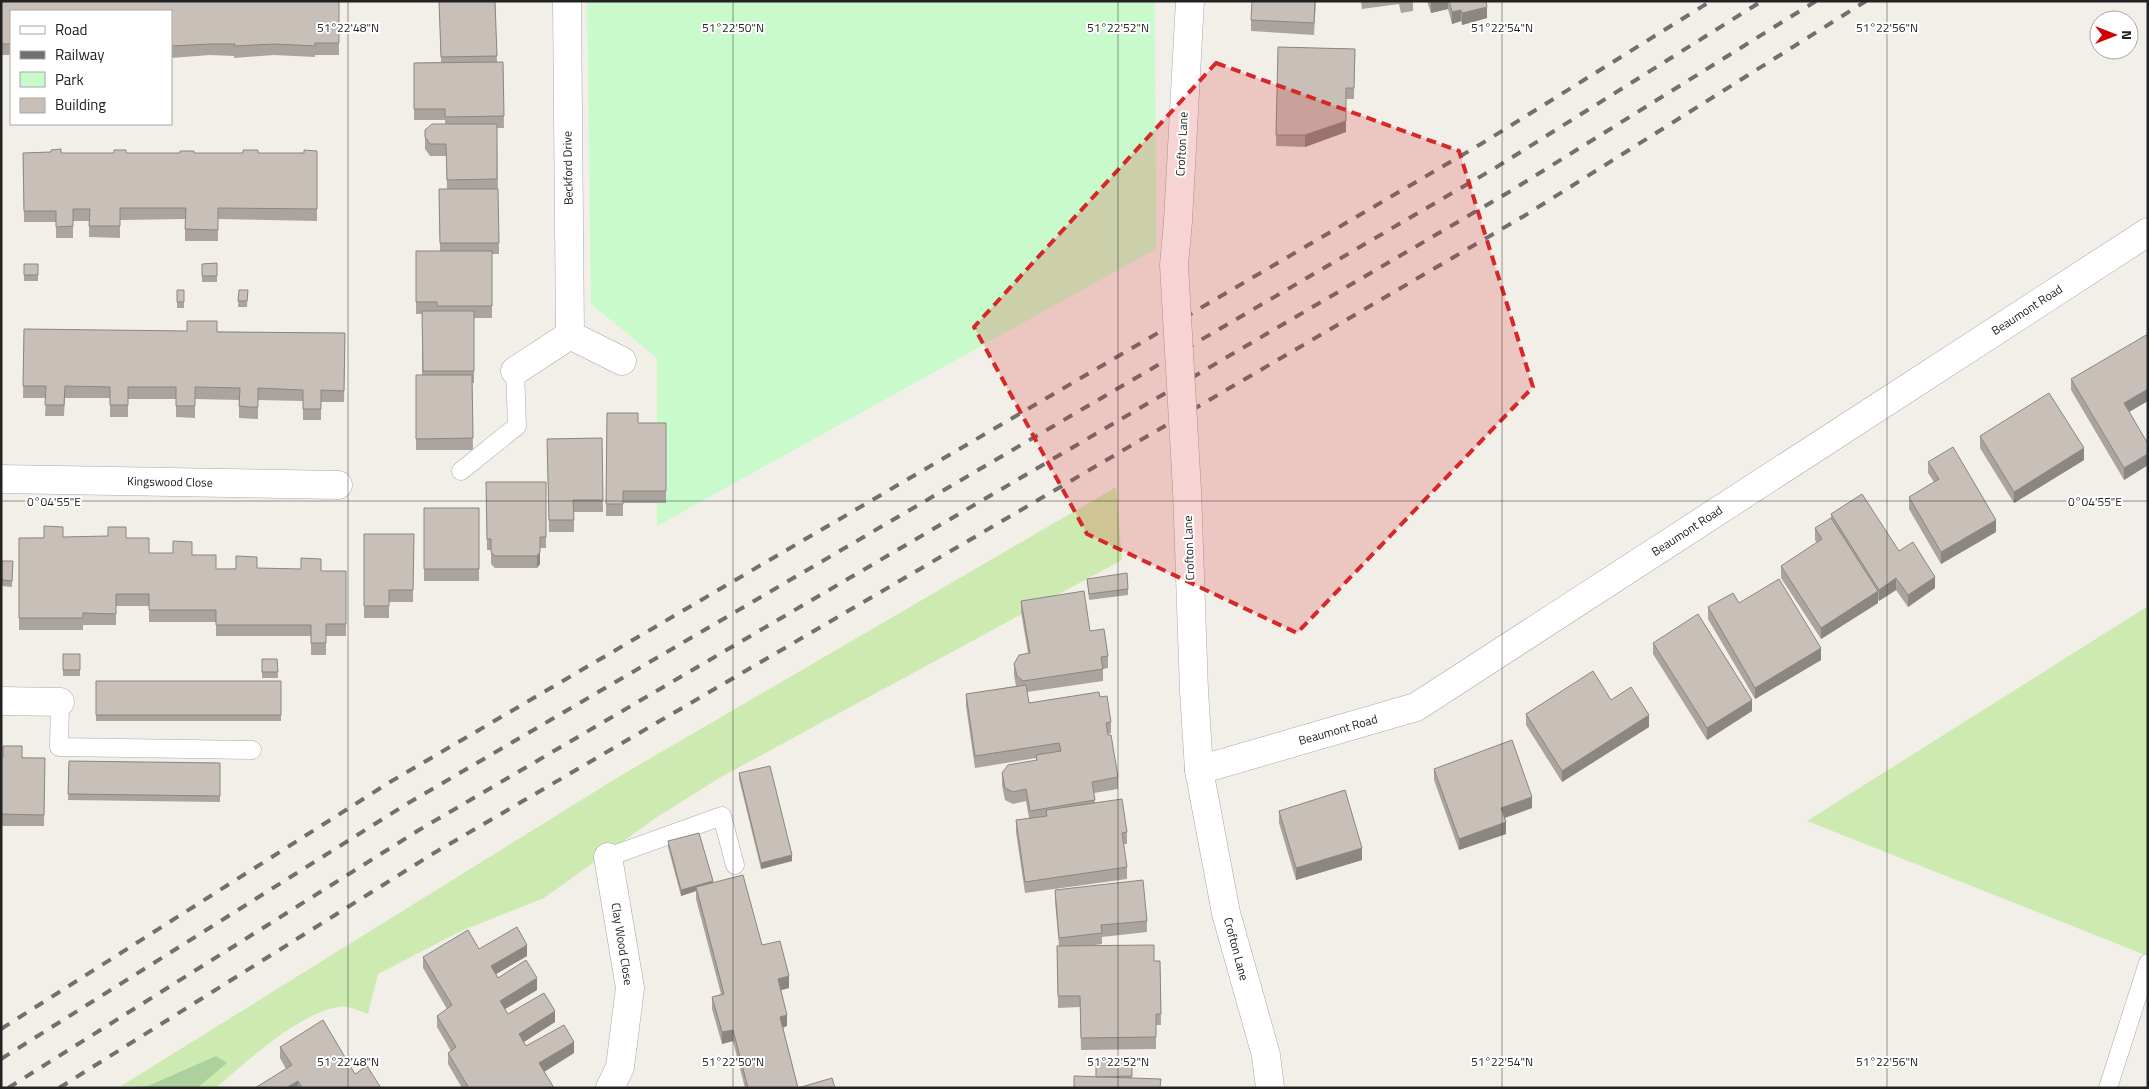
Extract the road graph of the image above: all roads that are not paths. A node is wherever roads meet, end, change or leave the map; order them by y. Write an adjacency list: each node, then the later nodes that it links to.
1 (567, 1): 4 (street, Beckford Drive)
2 (1190, 1): 13 (street, Crofton Lane, bridge)
3 (2148, 232): 13 (street, Beaumont Road)
4 (570, 335): 5 (street); 6 (street)
5 (622, 361)
6 (515, 371): 7 (lane)
7 (461, 471)
8 (1, 479): 9 (street, Kingswood Close)
9 (338, 485)
10 (1, 701): 11 (street)
11 (60, 702): 12 (lane)
12 (252, 750)
13 (1199, 770): 18 (street, Crofton Lane)
14 (608, 857): 15 (lane); 17 (street, Clay Wood Close)
15 (735, 865)
16 (2148, 963): 19 (lane)
17 (610, 1088)
18 (1270, 1088)
19 (2108, 1088)

